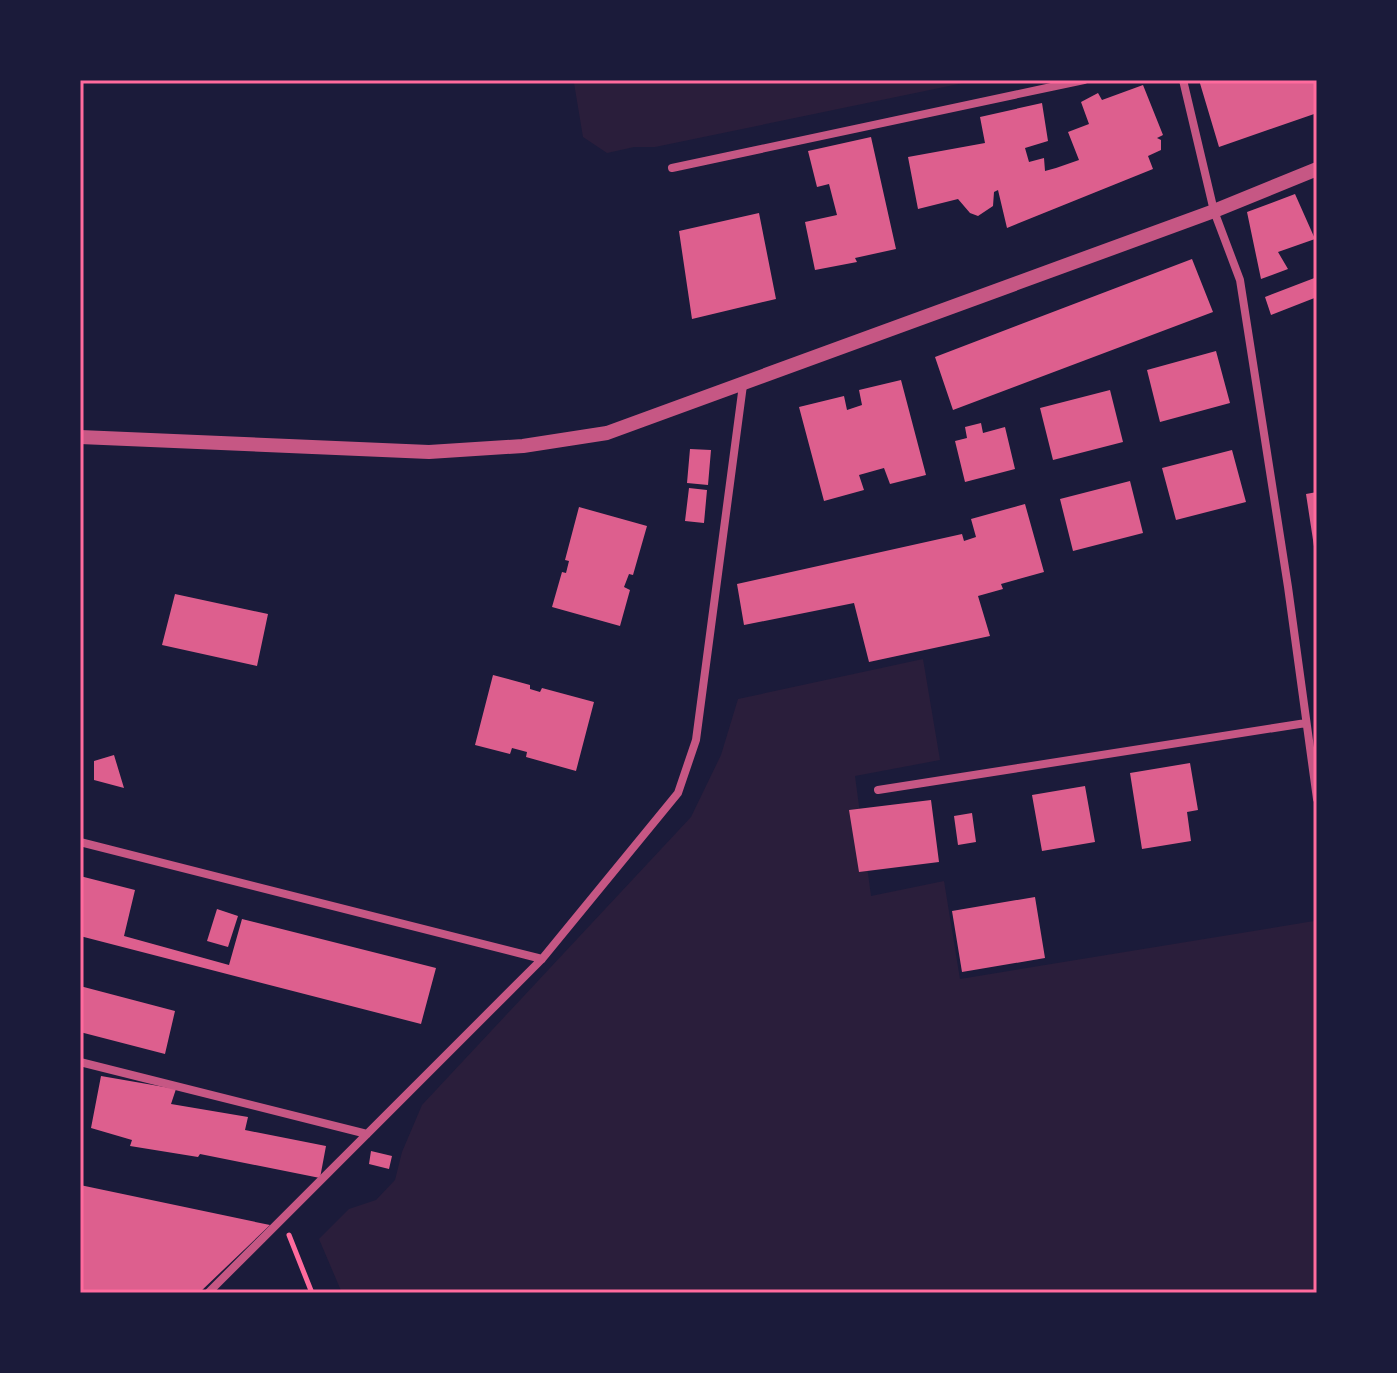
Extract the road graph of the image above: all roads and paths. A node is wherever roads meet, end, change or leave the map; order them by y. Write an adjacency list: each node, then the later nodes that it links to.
1 (1084, 80): 3 (street)
2 (1183, 80): 5 (street)
3 (672, 168)
4 (1317, 169): 5 (street)
5 (1214, 211): 6 (street); 8 (street)
6 (743, 385): 7 (street); 13 (street)
7 (80, 437)
8 (1306, 723): 9 (street); 10 (street)
9 (1316, 783): 11 (street)
10 (878, 790)
11 (1317, 799)
12 (80, 842): 13 (street)
13 (542, 959): 15 (street)
14 (80, 1062): 15 (street)
15 (367, 1134): 16 (street)
16 (282, 1219): 17 (street); 18 (path)
17 (208, 1293)
18 (312, 1293)

